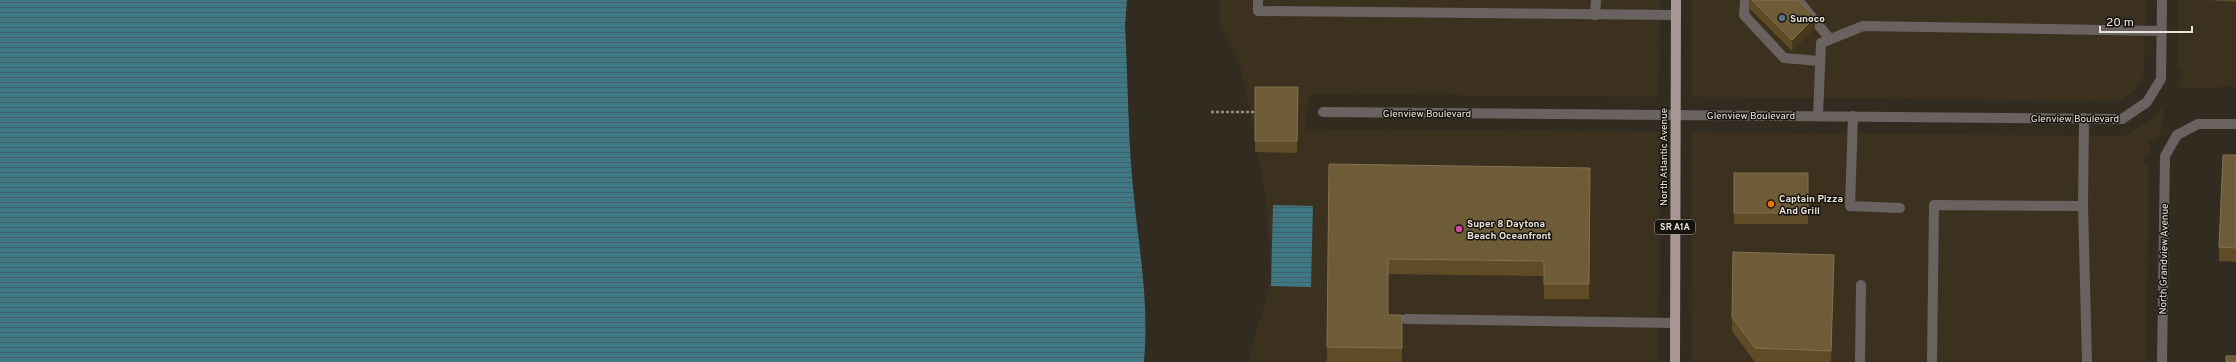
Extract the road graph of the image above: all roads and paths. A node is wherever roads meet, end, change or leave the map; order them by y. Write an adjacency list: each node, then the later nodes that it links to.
1 (1258, 0): 7 (street)
2 (1596, 0): 7 (street)
3 (1676, 0): 8 (main road, North Atlantic Avenue / SR A1A)
4 (1745, 0): 11 (street)
5 (1798, 0): 10 (street)
6 (2162, 0): 9 (street)
7 (1595, 15): 8 (street)
8 (1676, 15): 15 (main road, North Atlantic Avenue / SR A1A)
9 (2162, 31): 10 (street); 18 (street, Glenview Boulevard)
10 (1830, 39): 11 (street)
11 (1820, 61): 16 (street)
12 (1211, 112): 13 (path)
13 (1255, 112)
14 (1323, 112): 15 (street, Glenview Boulevard)
15 (1675, 115): 16 (street, Glenview Boulevard); 24 (main road, North Atlantic Avenue / SR A1A)
16 (1818, 115): 17 (street, Glenview Boulevard)
17 (1853, 116): 18 (street, Glenview Boulevard); 21 (street)
18 (2084, 118): 20 (street)
19 (2236, 124): 29 (street, North Grandview Avenue)
20 (2083, 206): 27 (street); 28 (street)
21 (1900, 208)
22 (1861, 285): 26 (street)
23 (1406, 319): 24 (street)
24 (1675, 323): 25 (main road, North Atlantic Avenue / SR A1A)
25 (1675, 362)
26 (1860, 362)
27 (1932, 362)
28 (2087, 362)
29 (2162, 362)

